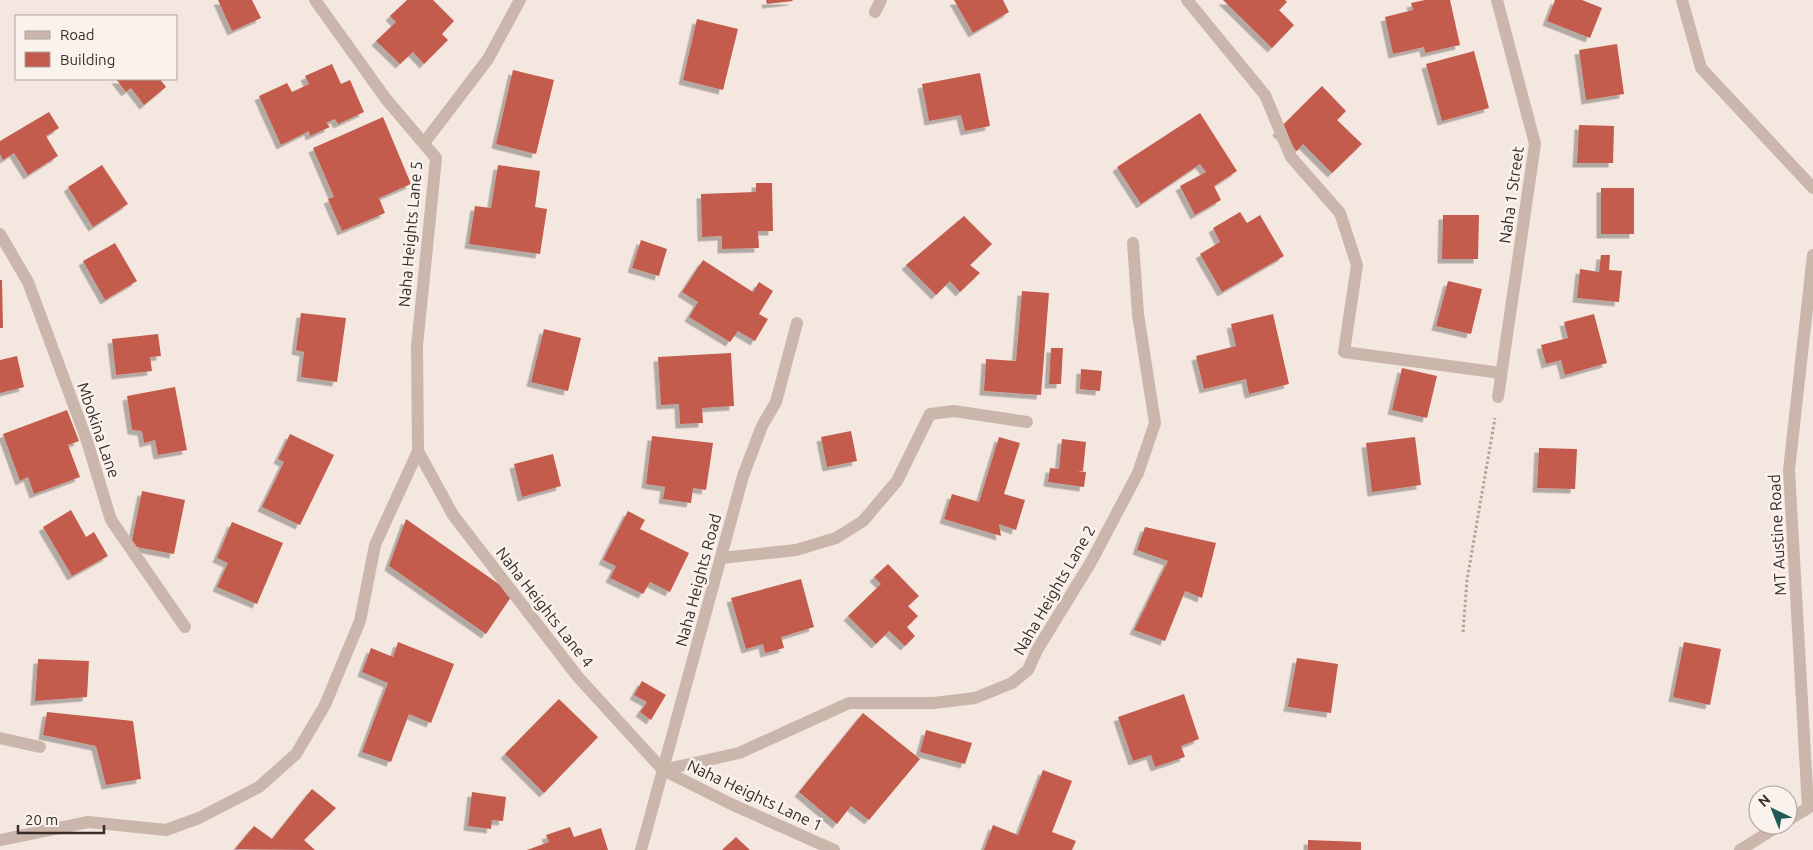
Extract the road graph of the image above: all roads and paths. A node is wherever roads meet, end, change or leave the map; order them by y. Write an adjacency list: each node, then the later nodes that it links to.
1 (315, 0): 8 (street, Naha Heights Lane 5)
2 (520, 0): 8 (street)
3 (881, 0): 7 (street)
4 (1187, 0): 14 (street)
5 (1497, 0): 14 (street, Naha 1 Street)
6 (1682, 0): 9 (street)
7 (875, 12)
8 (424, 143): 17 (street, Naha Heights Lane 5)
9 (1813, 188)
10 (0, 234): 19 (street, Mbokina Lane)
11 (1134, 243): 23 (street, Naha Heights Lane 2)
12 (1813, 255): 24 (street, MT Austine Road)
13 (797, 323): 18 (street, Naha Heights Road)
14 (1501, 373): 15 (street, Naha 1 Street)
15 (1498, 397): 20 (path)
16 (1027, 422): 18 (street)
17 (418, 451): 23 (street, Naha Heights Lane 4); 27 (street)
18 (720, 558): 23 (street, Naha Heights Road)
19 (186, 627)
20 (1463, 632)
21 (0, 738): 22 (street)
22 (40, 747)
23 (663, 770): 28 (street, Naha Heights Road); 29 (street, Naha Heights Lane 1)
24 (1810, 810): 25 (street)
25 (1798, 815)
26 (1764, 835): 30 (street)
27 (0, 840)
28 (641, 850)
29 (834, 850)
30 (1740, 850)

